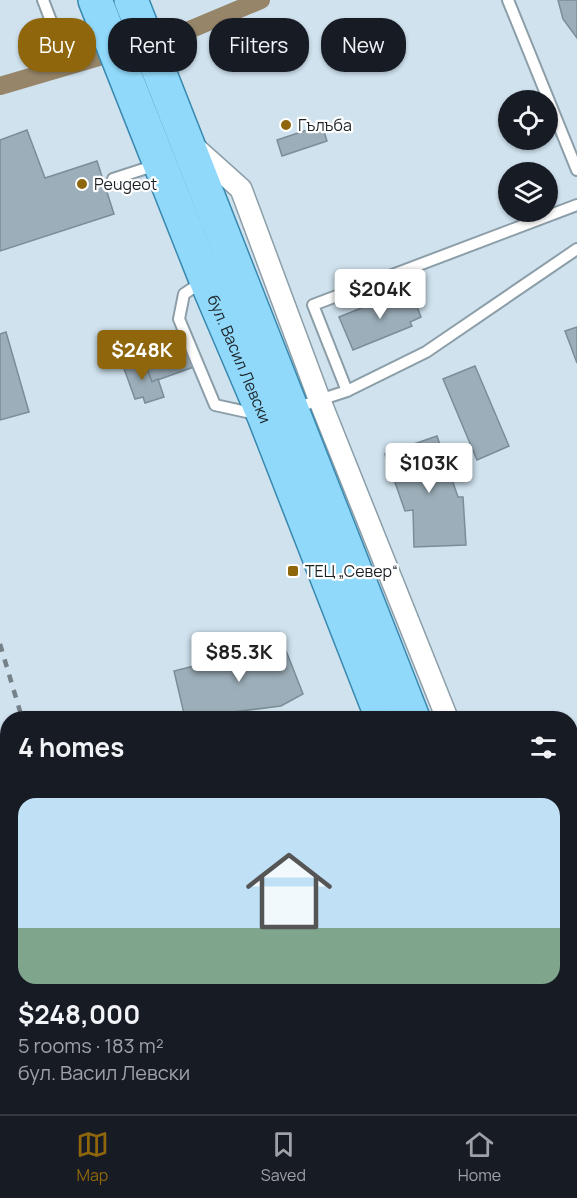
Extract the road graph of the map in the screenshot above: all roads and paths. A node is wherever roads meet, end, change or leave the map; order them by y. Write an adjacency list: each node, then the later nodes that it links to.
1 (43, 0): 5 (lane)
2 (95, 0): 7 (main road, бул. Васил Левски)
3 (131, 0): 6 (main road, бул. Васил Левски)
4 (508, 0): 8 (lane)
5 (50, 18)
6 (184, 138): 12 (main road, бул. Васил Левски); 14 (street)
7 (160, 163): 9 (lane); 12 (main road, бул. Васил Левски)
8 (577, 170)
9 (113, 178)
10 (577, 205): 13 (lane)
11 (577, 249): 13 (lane)
12 (221, 275): 14 (main road, бул. Васил Левски); 14 (lane)
13 (347, 391): 14 (lane)
14 (286, 410): 15 (main road, бул. Васил Левски); 16 (main road, бул. Васил Левски); 17 (street)
15 (380, 711)
16 (410, 711)
17 (443, 711)

